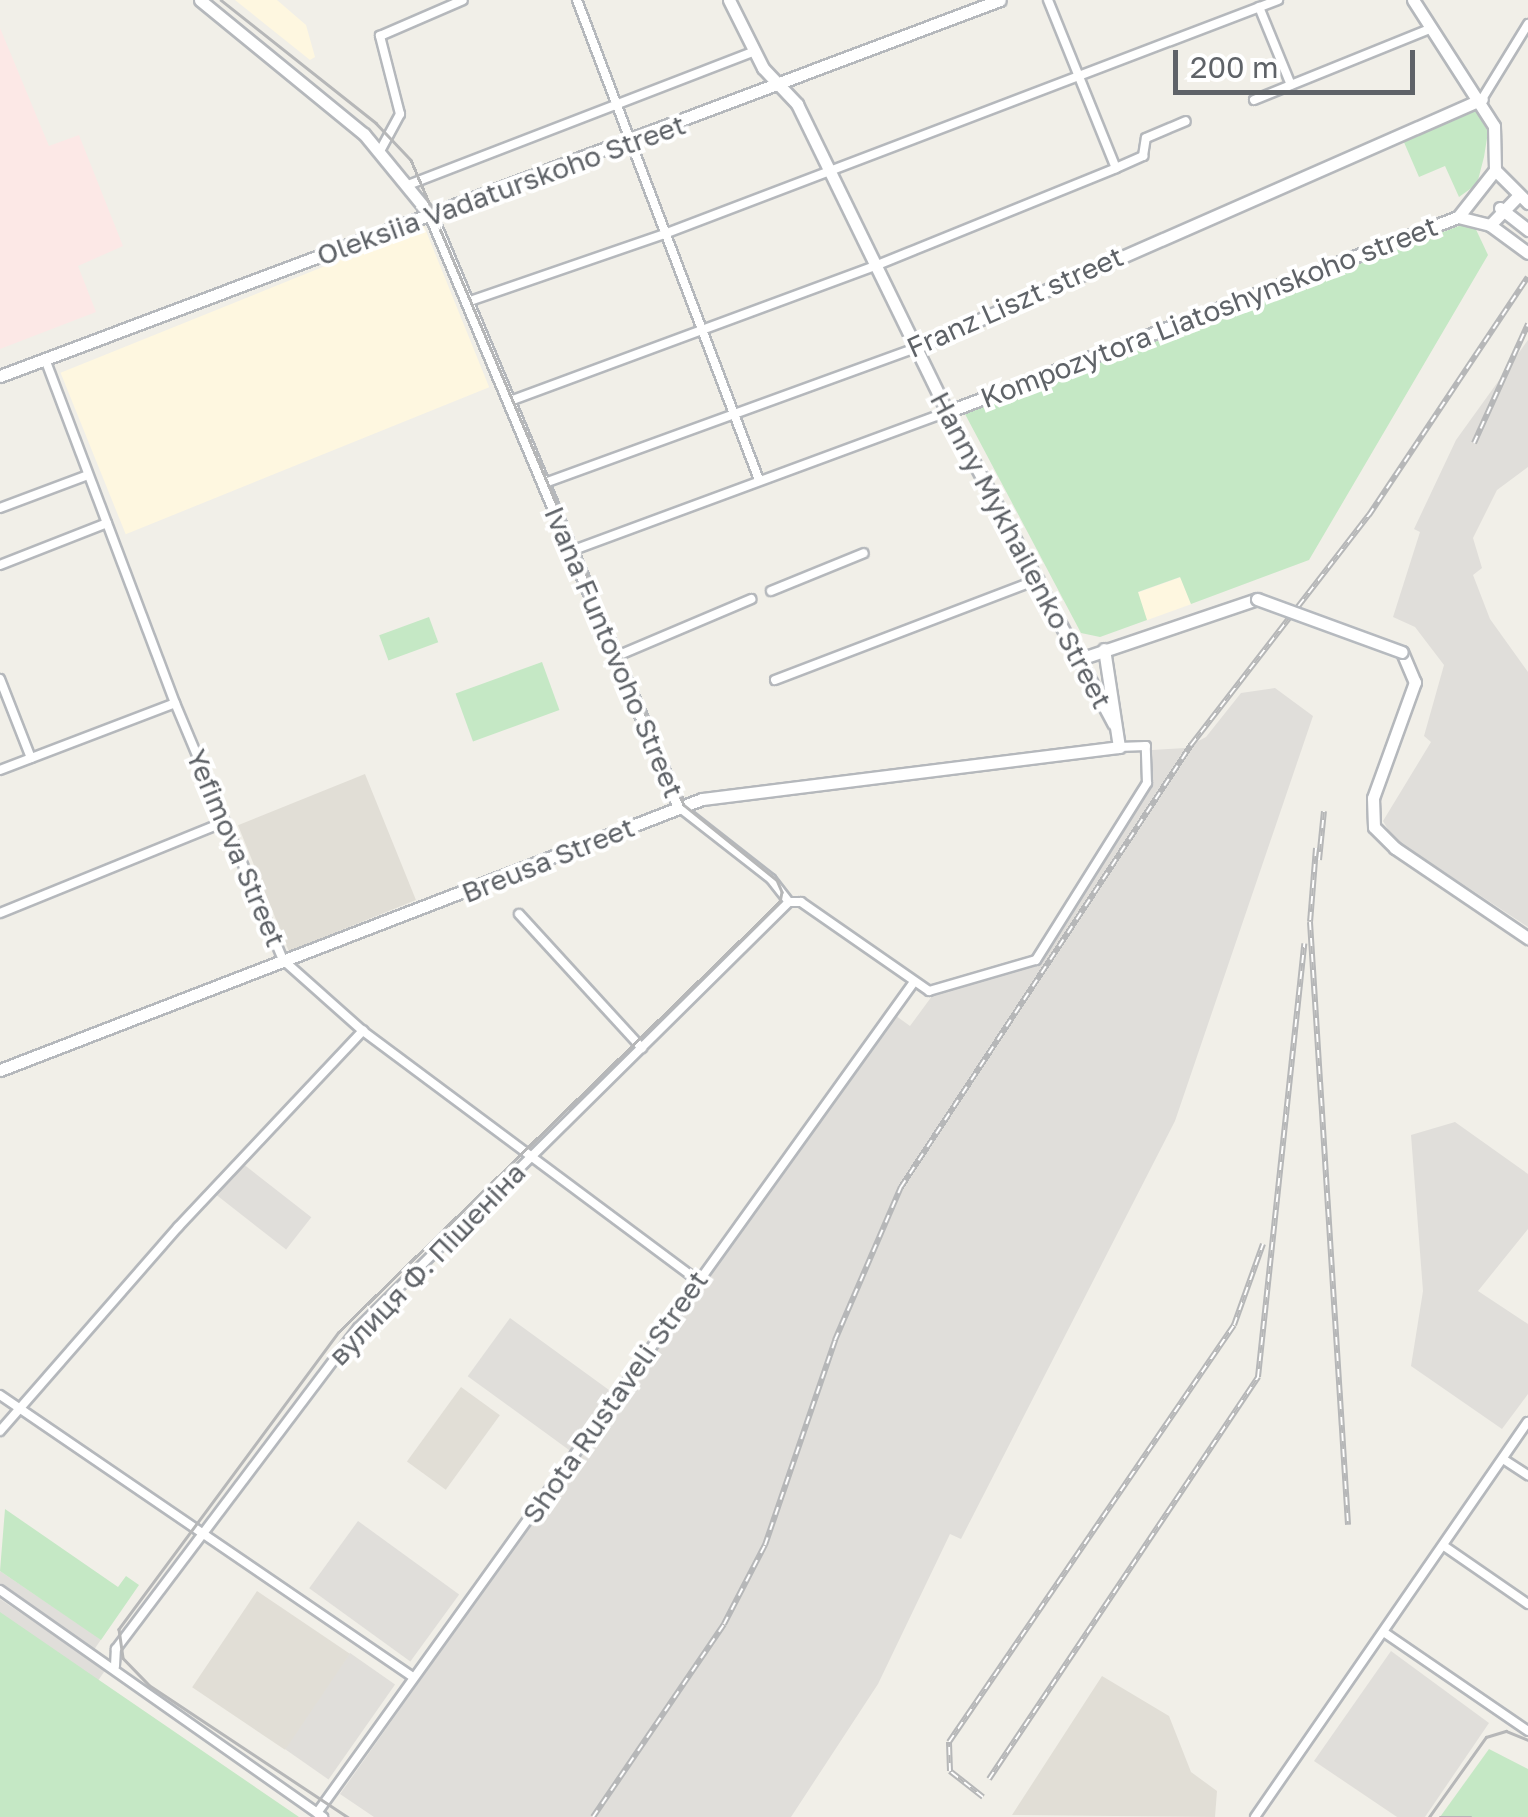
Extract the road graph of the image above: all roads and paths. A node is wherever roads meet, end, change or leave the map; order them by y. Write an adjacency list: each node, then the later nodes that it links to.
1 (200, 0): 23 (street, Ivana Funtovoho Street)
2 (463, 0): 23 (street)
3 (577, 0): 20 (street)
4 (729, 0): 14 (street, Hanny Mykhailenko Street)
5 (960, 0): 11 (street)
6 (1000, 0): 11 (street, Oleksiia Vadaturskoho Street)
7 (1048, 0): 15 (street)
8 (1278, 0): 10 (street)
9 (1413, 0): 13 (street)
10 (1260, 7): 15 (street); 16 (street)
11 (966, 13): 17 (street, Oleksiia Vadaturskoho Street)
12 (1528, 24): 18 (street)
13 (1432, 28): 16 (street); 18 (street)
14 (753, 52): 17 (street, Hanny Mykhailenko Street); 20 (street)
15 (1079, 73): 24 (street); 25 (street)
16 (1290, 84): 19 (street)
17 (783, 86): 22 (street, Oleksiia Vadaturskoho Street); 24 (street, Hanny Mykhailenko Street)
18 (1482, 99): 26 (street); 39 (street, Franz Liszt street)
19 (1254, 100)
20 (618, 105): 22 (street); 27 (street)
21 (1186, 121): 25 (street)
22 (633, 142): 30 (street, Oleksiia Vadaturskoho Street); 34 (street)
23 (380, 151): 27 (street, Ivana Funtovoho Street)
24 (826, 168): 34 (street); 36 (street, Hanny Mykhailenko Street)
25 (1116, 168): 36 (street)
26 (1495, 170): 28 (street); 31 (street, Kompozytora Liatoshynskoho street)
27 (408, 185): 30 (street, Ivana Funtovoho Street)
28 (1523, 199): 29 (street)
29 (1500, 208): 32 (street); 33 (street)
30 (431, 216): 37 (street, Ivana Funtovoho Street); 40 (street, Oleksiia Vadaturskoho Street)
31 (1458, 216): 32 (street); 44 (street, Kompozytora Liatoshynskoho street)
32 (1490, 225): 35 (street)
33 (1528, 230)
34 (667, 234): 37 (street); 38 (street)
35 (1528, 253)
36 (875, 266): 38 (street); 39 (street, Hanny Mykhailenko Street)
37 (470, 302): 42 (street, Ivana Funtovoho Street)
38 (704, 331): 42 (street); 43 (street)
39 (915, 348): 43 (street, Franz Liszt street); 44 (street, Hanny Mykhailenko Street)
40 (44, 359): 41 (street, Oleksiia Vadaturskoho Street); 45 (street, Yefimova Street)
41 (0, 376)
42 (510, 401): 47 (street, Ivana Funtovoho Street)
43 (732, 409): 46 (street); 47 (street, Franz Liszt street)
44 (948, 412): 46 (street); 53 (street, Hanny Mykhailenko Street)
45 (88, 474): 48 (street); 49 (street, Yefimova Street)
46 (759, 480): 50 (street)
47 (542, 484): 50 (street, Ivana Funtovoho Street)
48 (0, 508)
49 (107, 523): 52 (street); 61 (street, Yefimova Street)
50 (571, 551): 57 (street, Ivana Funtovoho Street)
51 (864, 553): 54 (street)
52 (0, 564)
53 (1039, 579): 58 (street, Hanny Mykhailenko Street); 60 (street)
54 (771, 591)
55 (751, 599): 57 (street)
56 (1104, 649): 58 (street); 62 (street, Hanny Mykhailenko Street); 71 (street, bridge)
57 (617, 656): 66 (street, Ivana Funtovoho Street)
58 (1080, 659): 62 (street, Hanny Mykhailenko Street)
59 (0, 679): 64 (street)
60 (775, 680)
61 (174, 703): 64 (street); 67 (street, Yefimova Street)
62 (1117, 732): 63 (street, Hanny Mykhailenko Street)
63 (1120, 746): 66 (street, Breusa Street); 73 (street)
64 (31, 758): 65 (street)
65 (0, 770)
66 (680, 807): 68 (street, Ivana Funtovoho Street); 72 (street, Breusa Street)
67 (224, 822): 69 (street); 72 (street, Yefimova Street)
68 (789, 902): 73 (street, Ivana Funtovoho Street); 75 (street, вулиця Ф. Пішеніна)
69 (0, 913)
70 (519, 914): 75 (street)
71 (1528, 938)
72 (282, 960): 74 (street, Yefimova Street); 76 (street, Breusa Street)
73 (914, 982): 78 (street, Shota Rustaveli Street)
74 (363, 1031): 77 (street, Yefimova Street); 80 (street)
75 (642, 1048): 77 (street, вулиця Ф. Пішеніна)
76 (0, 1070)
77 (531, 1155): 78 (street, Yefimova Street); 85 (street, вулиця Ф. Пішеніна)
78 (698, 1280): 91 (street, Shota Rustaveli Street)
79 (0, 1395): 80 (street)
80 (20, 1408): 82 (street); 85 (street)
81 (1528, 1422): 83 (street)
82 (0, 1431)
83 (1504, 1459): 84 (street); 86 (street)
84 (1528, 1476)
85 (203, 1533): 90 (street, вулиця Ф. Пішеніна); 91 (street)
86 (1444, 1546): 88 (street); 89 (street)
87 (0, 1590): 90 (street)
88 (1528, 1604)
89 (1385, 1634): 92 (street); 94 (street)
90 (116, 1666): 93 (street)
91 (413, 1676): 93 (street, Shota Rustaveli Street)
92 (1528, 1731)
93 (320, 1815)
94 (1255, 1817)

